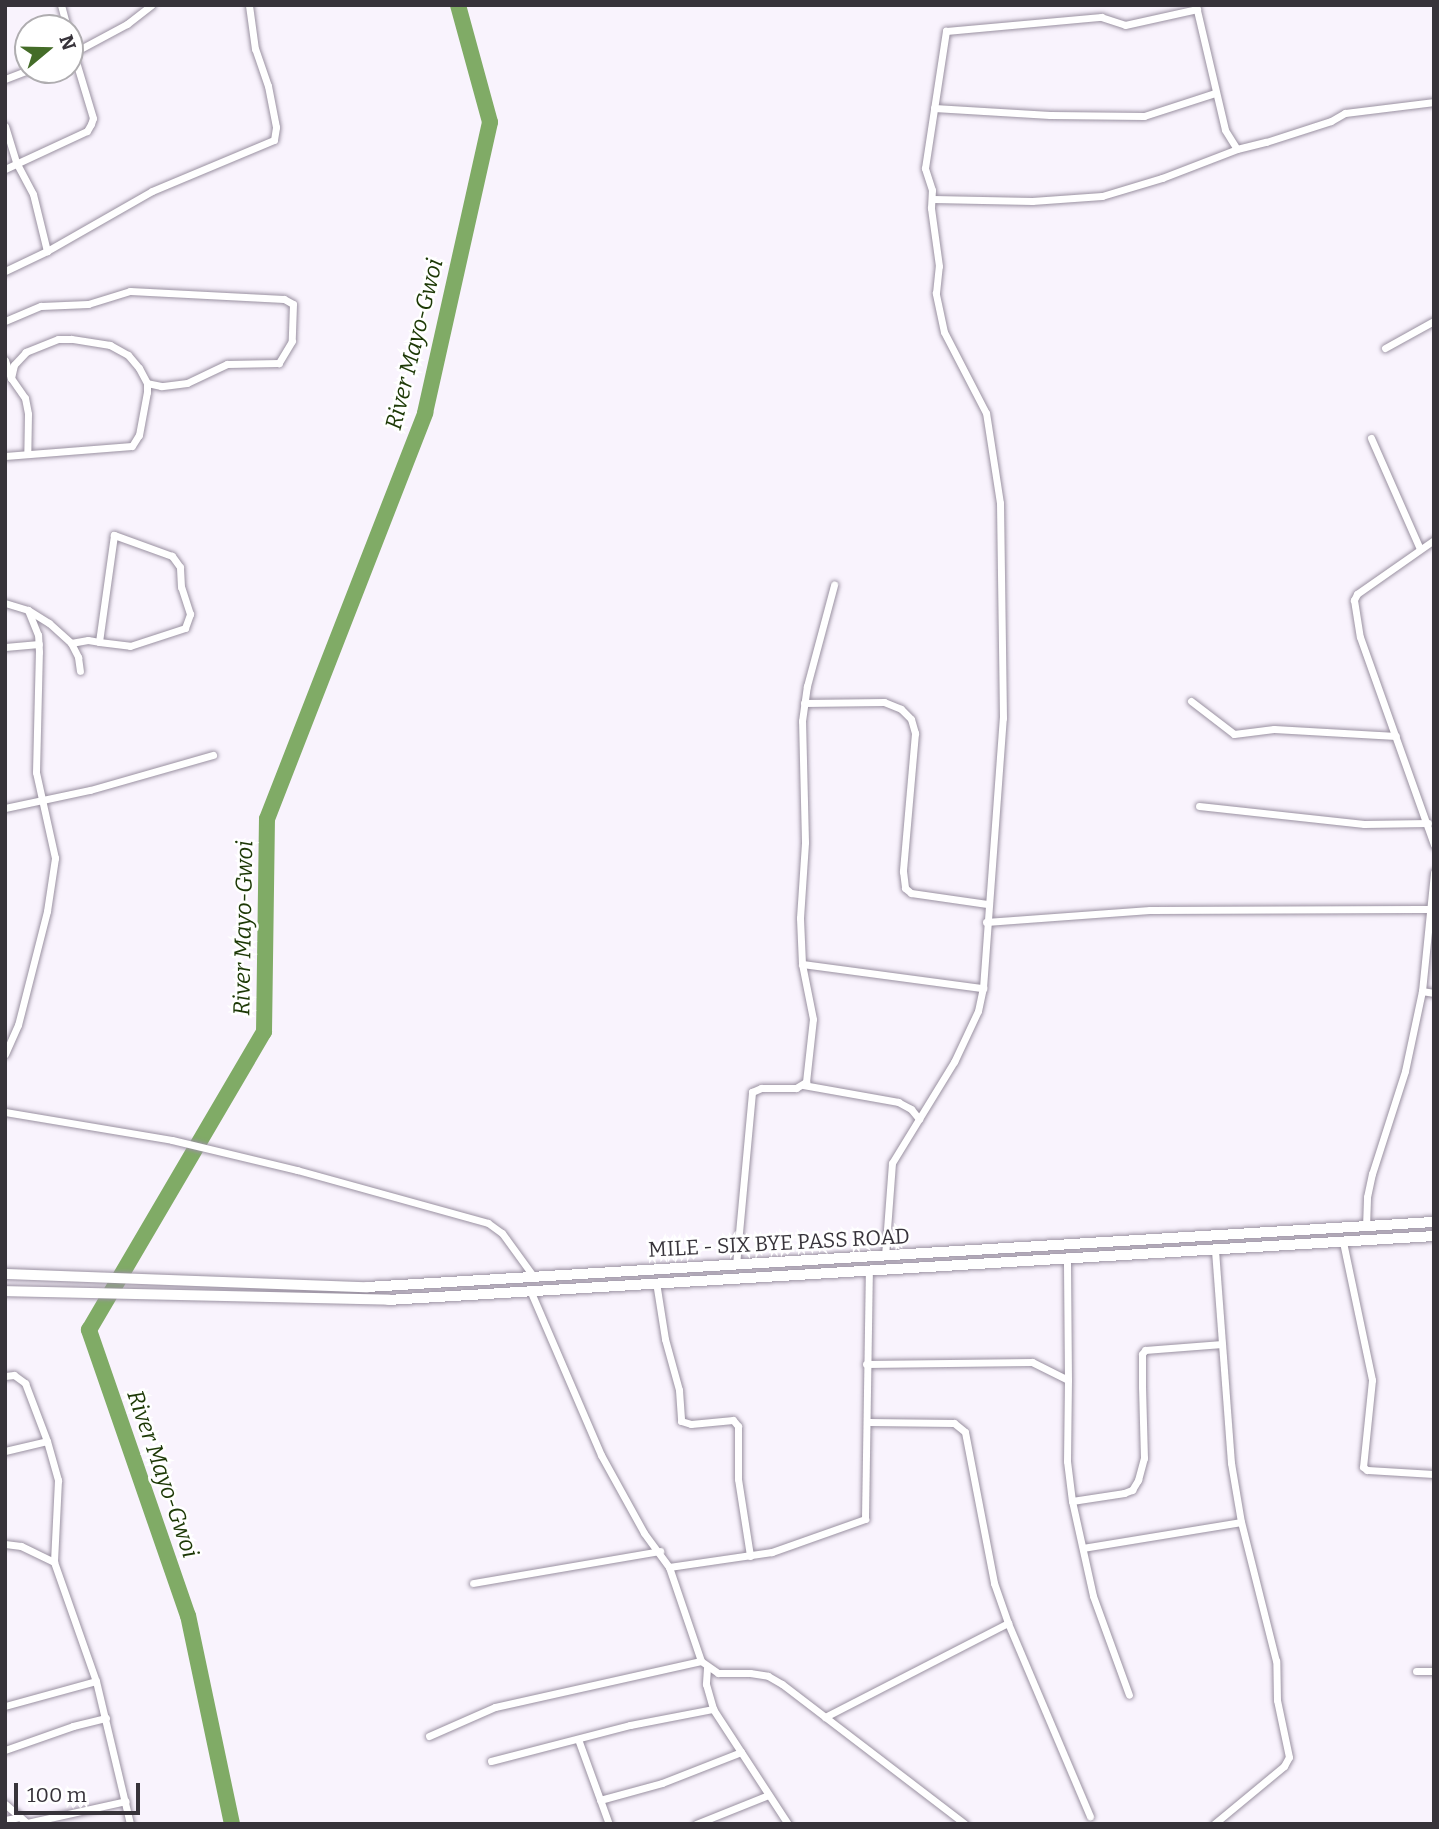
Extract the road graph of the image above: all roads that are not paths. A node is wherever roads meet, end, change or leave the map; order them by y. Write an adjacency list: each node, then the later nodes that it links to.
1 (151, 5): 4 (street)
2 (249, 5): 14 (street)
3 (1196, 7): 6 (street); 8 (street)
4 (84, 47)
5 (81, 84): 11 (street)
6 (1215, 93): 8 (street); 10 (street)
7 (1434, 102): 10 (street)
8 (934, 108): 13 (street)
9 (6, 130): 11 (street)
10 (1237, 149): 13 (street)
11 (16, 163): 12 (street); 14 (street)
12 (5, 169)
13 (933, 199): 45 (street)
14 (47, 251): 15 (street)
15 (5, 271)
16 (5, 321): 21 (street)
17 (1434, 321): 18 (street)
18 (1385, 348)
19 (5, 360): 20 (street)
20 (8, 379): 21 (street); 23 (street)
21 (147, 383): 23 (street)
22 (1371, 438): 26 (street)
23 (27, 453): 24 (street)
24 (5, 456)
25 (1434, 540): 26 (street)
26 (1420, 549): 37 (street)
27 (834, 585): 36 (street)
28 (5, 603): 29 (street)
29 (28, 610): 31 (street); 32 (street)
30 (99, 642): 30 (street); 31 (street)
31 (71, 643): 34 (street)
32 (39, 644): 33 (street); 39 (street)
33 (5, 647)
34 (80, 671)
35 (1191, 701): 37 (street)
36 (804, 703): 45 (street); 48 (street)
37 (1396, 736): 42 (street)
38 (213, 755): 39 (street)
39 (42, 801): 41 (street); 52 (street)
40 (1199, 806): 42 (street)
41 (5, 808)
42 (1428, 823): 43 (street)
43 (1434, 845)
44 (1434, 873): 46 (street)
45 (987, 904): 47 (street)
46 (1432, 909): 47 (street); 50 (street)
47 (986, 922): 49 (street)
48 (802, 964): 49 (street); 53 (street)
49 (983, 988): 55 (street)
50 (1422, 991): 51 (street); 57 (street)
51 (1434, 993)
52 (5, 1054)
53 (803, 1085): 55 (street); 63 (street)
54 (5, 1112): 67 (street)
55 (919, 1119): 61 (street)
56 (1434, 1222): 57 (street, MILE - SIX BYE PASS ROAD)
57 (1366, 1227): 61 (street, MILE - SIX BYE PASS ROAD)
58 (1434, 1236): 59 (street)
59 (1343, 1241): 60 (street); 79 (street)
60 (1215, 1249): 62 (street); 72 (street)
61 (884, 1256): 63 (street, MILE - SIX BYE PASS ROAD)
62 (1067, 1258): 65 (street); 75 (street)
63 (736, 1265): 64 (street, MILE - SIX BYE PASS ROAD)
64 (716, 1266): 67 (street, MILE - SIX BYE PASS ROAD); 68 (street)
65 (869, 1270): 68 (street); 73 (street)
66 (5, 1274): 67 (street, MILE - SIX BYE PASS ROAD)
67 (534, 1277)
68 (716, 1278): 69 (street)
69 (656, 1282): 70 (street); 85 (street)
70 (530, 1290): 71 (street); 84 (street)
71 (5, 1291)
72 (1222, 1344): 80 (street); 81 (street)
73 (866, 1364): 75 (street); 76 (street)
74 (5, 1376): 77 (street)
75 (1068, 1380): 80 (street)
76 (868, 1422): 85 (street); 89 (street)
77 (47, 1441): 78 (street); 86 (street)
78 (5, 1451)
79 (1434, 1474)
80 (1072, 1500): 83 (street)
81 (1241, 1522): 83 (street); 119 (street)
82 (5, 1544): 86 (street)
83 (1083, 1548): 95 (street)
84 (660, 1551): 87 (street); 88 (street)
85 (750, 1556): 87 (street)
86 (54, 1562): 94 (street)
87 (669, 1566): 90 (street)
88 (473, 1583)
89 (1008, 1623): 98 (street); 109 (street)
90 (701, 1661): 91 (street); 100 (street)
91 (707, 1668): 97 (street); 98 (street)
92 (1416, 1671): 93 (street)
93 (1434, 1671)
94 (96, 1681): 96 (street); 99 (street)
95 (1129, 1695)
96 (5, 1706)
97 (713, 1709): 101 (street); 103 (street)
98 (825, 1717): 118 (street)
99 (106, 1718): 102 (street); 107 (street)
100 (429, 1736)
101 (578, 1739): 104 (street); 106 (street)
102 (5, 1751)
103 (741, 1752): 105 (street); 106 (street)
104 (491, 1761)
105 (768, 1795): 112 (street); 117 (street)
106 (600, 1800): 115 (street)
107 (126, 1801): 113 (street); 114 (street)
108 (5, 1804): 110 (street)
109 (1090, 1816)
110 (20, 1817): 111 (street); 113 (street)
111 (5, 1820)
112 (714, 1820): 116 (street)
113 (27, 1823)
114 (130, 1824)
115 (609, 1824)
116 (696, 1824)
117 (788, 1824)
118 (965, 1824)
119 (1214, 1824)

